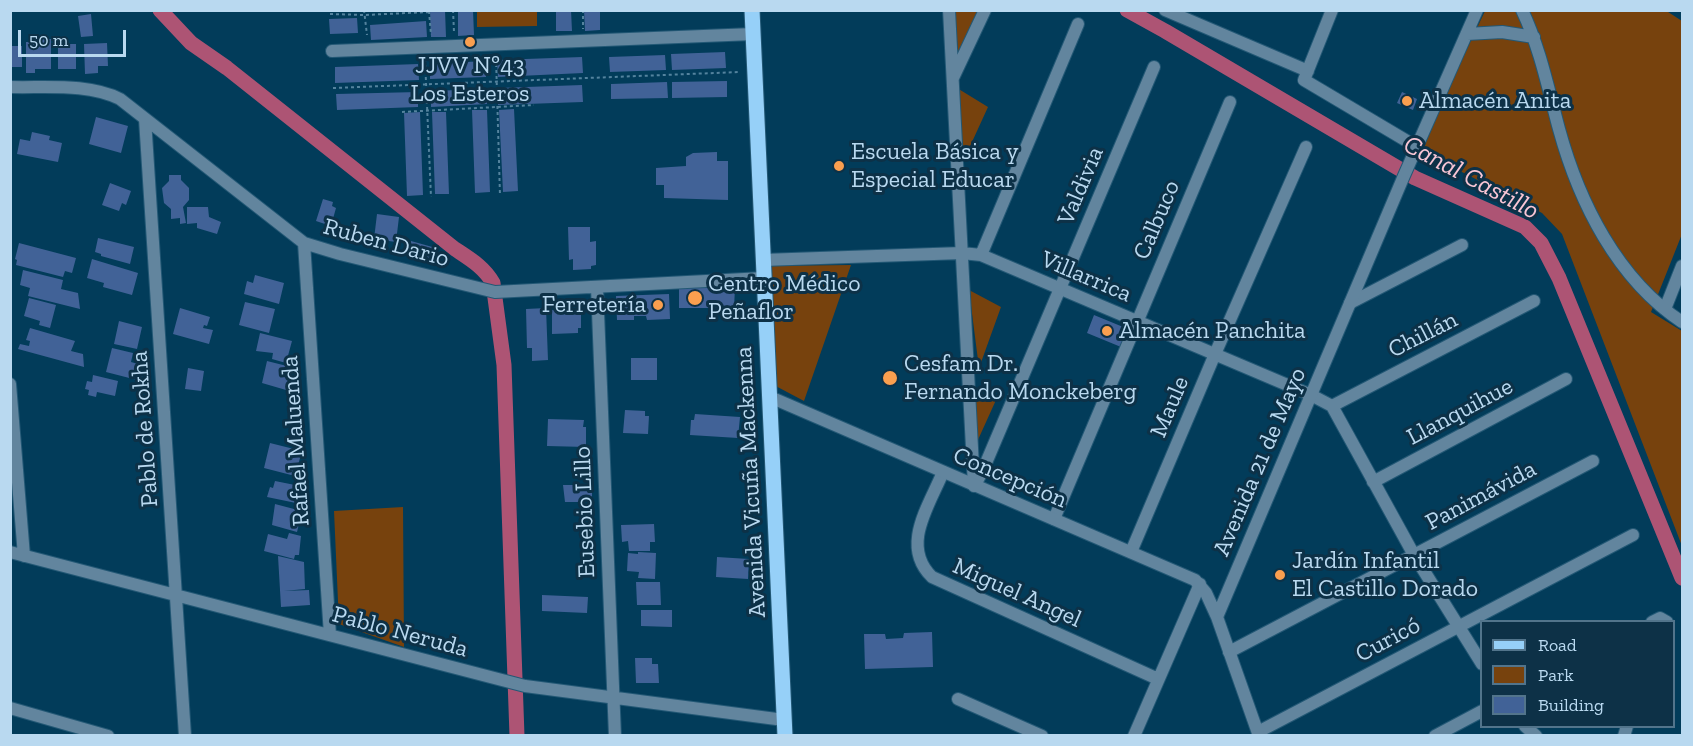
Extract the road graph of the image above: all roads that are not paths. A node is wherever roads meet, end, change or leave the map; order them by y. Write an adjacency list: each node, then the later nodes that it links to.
1 (752, 10): 9 (main road, Avenida Vicuña Mackenna)
2 (949, 10): 15 (street)
3 (985, 10): 15 (street)
4 (1165, 10): 14 (street)
5 (1332, 10): 14 (street)
6 (1477, 10): 10 (street, Avenida 21 de Mayo)
7 (1522, 10): 11 (street)
8 (1078, 24): 24 (street)
9 (753, 34): 12 (street); 25 (main road, Avenida Vicuña Mackenna)
10 (1467, 34): 11 (street); 20 (street, Avenida 21 de Mayo)
11 (1534, 37): 32 (street)
12 (332, 51)
13 (1154, 67): 29 (street, Valdivia)
14 (1306, 75): 20 (street)
15 (953, 79): 23 (street)
16 (10, 87): 18 (street, Ruben Dario)
17 (1230, 102): 33 (street, Calbuco)
18 (145, 120): 21 (street, Ruben Dario); 52 (street, Pablo de Rokha)
19 (1306, 147): 35 (street, Maule)
20 (1417, 147): 31 (street, Avenida 21 de Mayo)
21 (304, 243): 28 (street, Ruben Dario); 55 (street, Rafael Maluenda)
22 (1462, 245): 31 (street)
23 (962, 253): 24 (street, Villarrica); 25 (street, Villarrica); 44 (street)
24 (981, 255): 29 (street, Villarrica)
25 (764, 260): 27 (main road, Avenida Vicuña Mackenna)
26 (1683, 266): 32 (street)
27 (764, 278): 28 (street, Ruben Dario); 39 (main road, Avenida Vicuña Mackenna)
28 (597, 287): 59 (street, Eusebio Lillo)
29 (1060, 288): 33 (street, Villarrica); 44 (street, Valdivia)
30 (1534, 301): 40 (street, Chillán)
31 (1350, 303): 38 (street, Avenida 21 de Mayo)
32 (1665, 309): 34 (street)
33 (1137, 321): 35 (street, Villarrica); 45 (street, Calbuco)
34 (1683, 322)
35 (1215, 354): 38 (street, Villarrica); 48 (street, Maule)
36 (1566, 379): 43 (street, Llanquihue)
37 (10, 384): 50 (street)
38 (1311, 395): 40 (street, Villarrica); 53 (street, Avenida 21 de Mayo)
39 (770, 397): 42 (street, Concepción); 63 (main road, Avenida Vicuña Mackenna)
40 (1332, 406): 43 (street)
41 (1593, 460): 49 (street, Panimávida)
42 (943, 472): 44 (street, Concepción); 58 (street, Miguel Angel)
43 (1373, 482): 49 (street)
44 (974, 486): 45 (street, Concepción)
45 (1054, 519): 48 (street, Concepción)
46 (1633, 535): 54 (street, Curicó)
47 (10, 552): 50 (street, Pablo Neruda)
48 (1131, 552): 51 (street, Concepción)
49 (1414, 555): 54 (street); 56 (street, Panimávida)
50 (24, 556): 52 (street, Pablo Neruda)
51 (1200, 584): 53 (street); 58 (street)
52 (178, 596): 55 (street, Pablo Neruda); 66 (street, Pablo de Rokha)
53 (1217, 617): 56 (street)
54 (1459, 627): 57 (street); 64 (street, Curicó)
55 (330, 636): 59 (street, Pablo Neruda)
56 (1229, 652): 64 (street)
57 (1480, 661)
58 (1158, 679): 69 (street)
59 (614, 698): 63 (street, Pablo Neruda); 67 (street, Eusebio Lillo)
60 (958, 699): 68 (street)
61 (10, 708): 65 (street)
62 (1480, 712): 70 (street)
63 (784, 728)
64 (1259, 734)
65 (108, 735)
66 (185, 735)
67 (615, 735)
68 (1042, 735)
69 (1134, 735)
70 (1437, 735)

